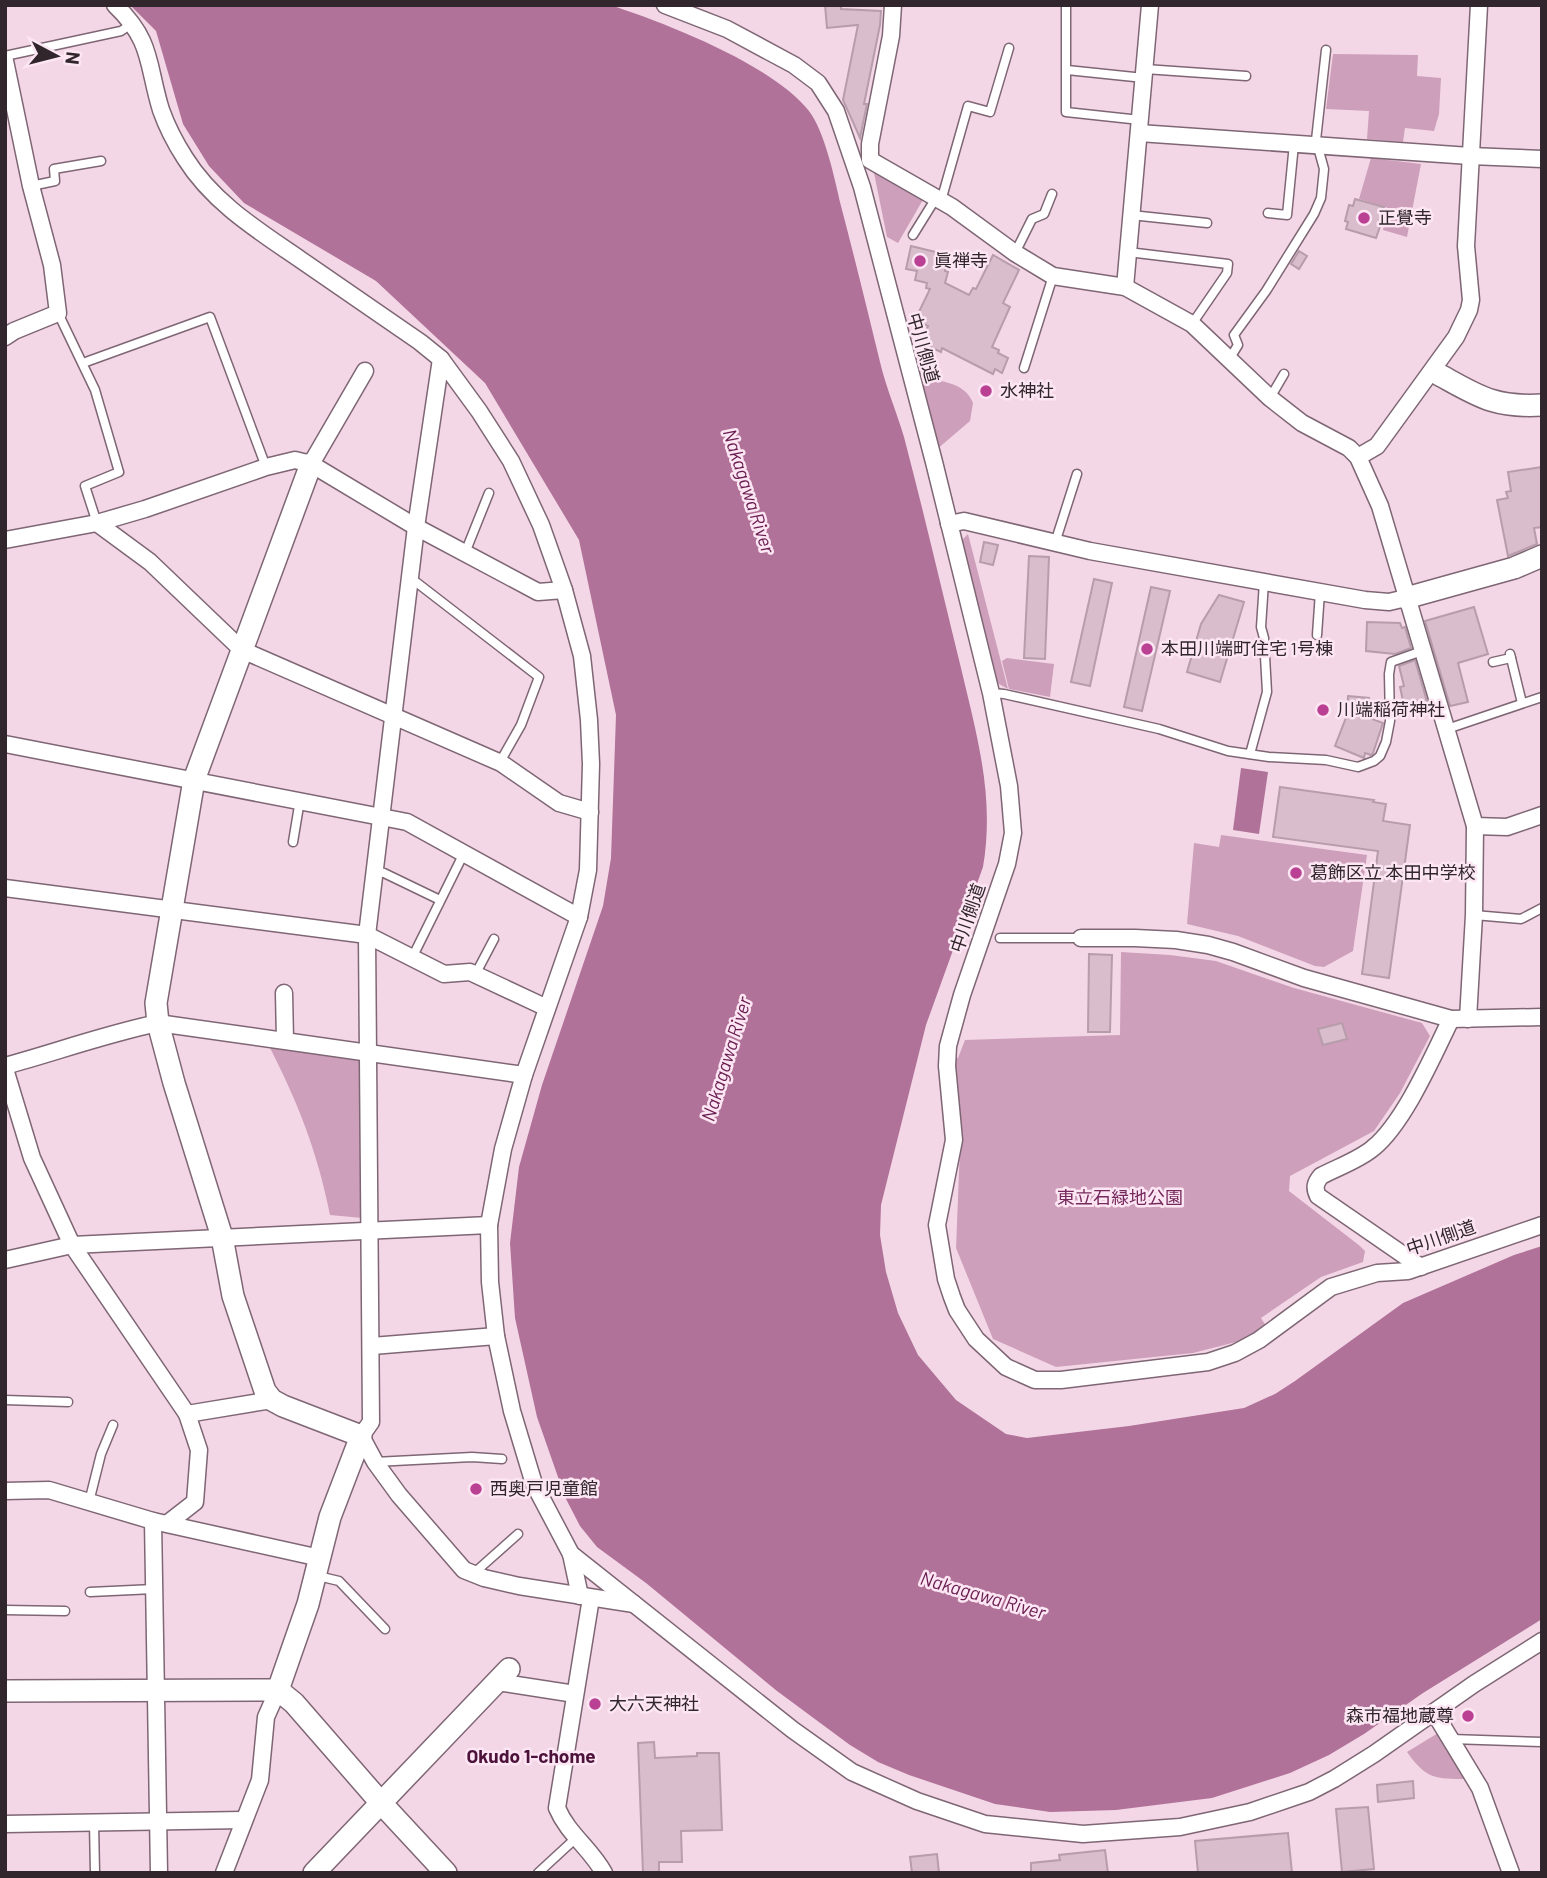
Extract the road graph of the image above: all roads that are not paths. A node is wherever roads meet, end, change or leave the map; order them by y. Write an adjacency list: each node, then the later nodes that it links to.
1 (115, 5): 7 (street)
2 (666, 5): 49 (street, 中川側道)
3 (893, 5): 22 (street)
4 (1066, 5): 11 (lane)
5 (1150, 5): 12 (street)
6 (1479, 5): 17 (street)
7 (133, 23): 10 (lane); 35 (street)
8 (1009, 48): 22 (lane)
9 (1326, 50): 16 (lane)
10 (5, 58): 20 (street)
11 (1067, 70): 12 (lane); 14 (lane)
12 (1144, 74): 13 (lane); 14 (street)
13 (1246, 76)
14 (1139, 126): 15 (street); 24 (street)
15 (1294, 144): 16 (street); 23 (lane)
16 (1317, 146): 17 (street); 34 (lane)
17 (1470, 156): 18 (street); 39 (street)
18 (1542, 159)
19 (101, 161): 20 (lane)
20 (32, 186): 31 (street)
21 (1052, 194): 28 (lane)
22 (939, 199): 26 (lane); 28 (street)
23 (1268, 213)
24 (1131, 215): 25 (lane); 27 (street)
25 (1207, 223)
26 (913, 235)
27 (1128, 252): 30 (street); 32 (lane)
28 (1015, 253): 29 (street)
29 (1053, 276): 30 (street); 37 (lane)
30 (1125, 287): 32 (street)
31 (58, 313): 33 (street); 36 (lane)
32 (1192, 324): 34 (street)
33 (5, 337)
34 (1230, 358): 41 (street)
35 (441, 359): 50 (street); 57 (street)
36 (83, 363): 45 (lane); 48 (lane)
37 (1024, 368)
38 (365, 371): 44 (street)
39 (1435, 372): 42 (street); 43 (street)
40 (1284, 374): 41 (lane)
41 (1270, 398): 43 (street)
42 (1542, 405)
43 (1359, 457): 59 (street)
44 (311, 464): 45 (street); 50 (street); 61 (street)
45 (266, 467): 48 (street)
46 (1077, 474): 52 (lane)
47 (489, 493): 53 (lane)
48 (97, 523): 51 (street); 61 (street)
49 (949, 524): 52 (street); 64 (street, 中川側道)
50 (416, 527): 53 (street); 55 (street)
51 (5, 540)
52 (1055, 543): 56 (street)
53 (465, 553): 57 (street)
54 (1542, 556): 59 (street)
55 (411, 580): 67 (street); 71 (lane)
56 (1264, 582): 58 (street); 70 (lane)
57 (564, 590): 74 (street)
58 (1320, 592): 59 (street); 60 (lane)
59 (1406, 598): 62 (street)
60 (1317, 635)
61 (242, 650): 67 (street); 72 (street)
62 (1422, 651): 68 (street); 70 (lane)
63 (1493, 663): 66 (lane)
64 (991, 693): 70 (lane); 111 (street, 中川側道)
65 (1542, 697): 66 (lane)
66 (1521, 703): 68 (lane)
67 (392, 714): 71 (street); 76 (street)
68 (1447, 729): 77 (street)
69 (5, 744): 72 (street)
70 (1250, 754)
71 (500, 762): 74 (street)
72 (194, 780): 73 (street); 84 (street)
73 (300, 800): 76 (street); 78 (lane)
74 (590, 812): 86 (street)
75 (1542, 815): 77 (street)
76 (381, 816): 79 (street); 80 (street)
77 (1475, 826): 85 (street)
78 (293, 842)
79 (464, 853): 82 (lane); 86 (street)
80 (374, 871): 82 (lane); 87 (street)
81 (5, 888): 84 (street)
82 (440, 900): 91 (lane)
83 (1542, 908): 85 (lane)
84 (170, 910): 87 (street); 98 (street)
85 (1474, 915): 97 (street)
86 (579, 917): 94 (street)
87 (367, 935): 91 (street); 100 (street)
88 (1000, 938): 89 (lane)
89 (1081, 938): 96 (street)
90 (494, 939): 92 (lane)
91 (412, 958): 92 (street)
92 (475, 975): 94 (street)
93 (284, 993): 99 (street)
94 (547, 1008): 102 (street)
95 (1542, 1018): 97 (street)
96 (1451, 1019): 97 (street); 106 (street)
97 (1468, 1019)
98 (158, 1023): 99 (street); 101 (street); 107 (street)
99 (285, 1040): 100 (street)
100 (367, 1051): 102 (street); 105 (street)
101 (5, 1068): 108 (street)
102 (524, 1074): 103 (street)
103 (489, 1225): 105 (street); 112 (street)
104 (1542, 1225): 110 (street, 中川側道)
105 (369, 1229): 107 (street); 113 (street)
106 (1372, 1235): 110 (street); 111 (street)
107 (222, 1237): 108 (street); 115 (street)
108 (72, 1245): 109 (street); 117 (street)
109 (5, 1260)
110 (1421, 1267): 111 (street, 中川側道)
111 (1377, 1273)
112 (496, 1336): 113 (street); 126 (street)
113 (372, 1346): 119 (street)
114 (5, 1399): 116 (lane)
115 (272, 1400): 117 (street); 119 (street)
116 (68, 1402)
117 (187, 1414): 124 (street)
118 (113, 1424): 123 (lane)
119 (361, 1436): 121 (street); 127 (street)
120 (502, 1459): 121 (lane)
121 (375, 1462): 128 (street)
122 (5, 1491): 123 (street)
123 (89, 1502): 124 (street)
124 (160, 1522): 127 (street); 129 (street)
125 (518, 1534): 128 (lane)
126 (571, 1554): 131 (street); 132 (street)
127 (318, 1567): 135 (lane); 139 (street)
128 (473, 1574): 131 (street)
129 (153, 1589): 130 (lane); 138 (street)
130 (90, 1592)
131 (585, 1597): 132 (street); 141 (street)
132 (637, 1604): 142 (street)
133 (5, 1610): 134 (lane)
134 (65, 1611)
135 (385, 1629)
136 (1542, 1641): 142 (street)
137 (503, 1676): 141 (street); 145 (street)
138 (156, 1690): 139 (street); 140 (street); 148 (street)
139 (278, 1690): 145 (street); 146 (street)
140 (5, 1691)
141 (575, 1695): 150 (street)
142 (1434, 1712): 143 (street)
143 (1451, 1739): 144 (lane); 158 (street)
144 (1542, 1742)
145 (382, 1804): 154 (street); 155 (street)
146 (243, 1820): 148 (street); 153 (street)
147 (94, 1822): 148 (street); 149 (street); 151 (lane)
148 (158, 1822): 152 (street)
149 (5, 1824)
150 (576, 1838): 156 (lane); 157 (street)
151 (95, 1873)
152 (159, 1873)
153 (224, 1873)
154 (314, 1873)
155 (446, 1873)
156 (538, 1873)
157 (604, 1873)
158 (1511, 1873)

